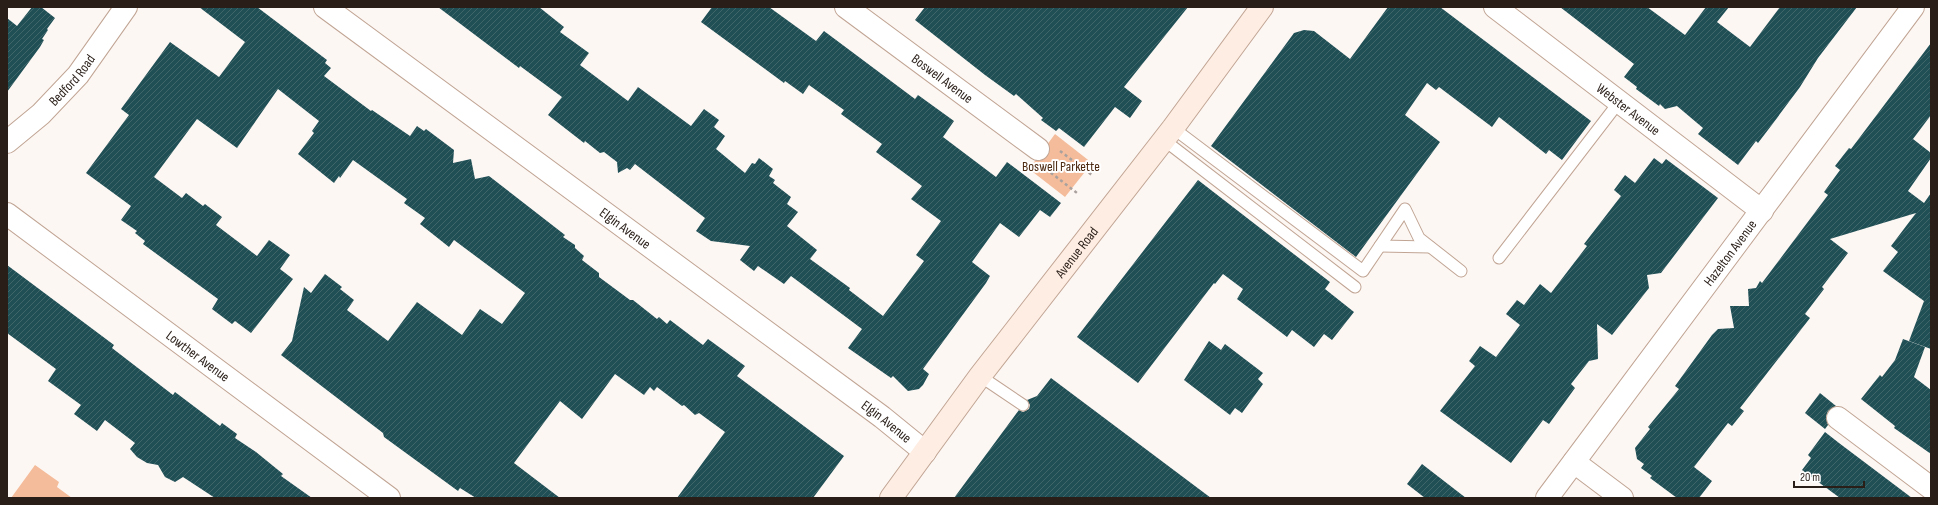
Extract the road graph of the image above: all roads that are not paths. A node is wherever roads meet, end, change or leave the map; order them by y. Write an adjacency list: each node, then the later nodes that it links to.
1 (126, 7): 9 (street, Bedford Road)
2 (325, 7): 21 (street, Elgin Avenue)
3 (846, 7): 10 (street, Boswell Avenue)
4 (1262, 7): 8 (main road, Avenue Road)
5 (1495, 7): 7 (street, Webster Avenue)
6 (1913, 7): 11 (street, Hazelton Avenue)
7 (1619, 102): 11 (street, Webster Avenue); 15 (lane)
8 (1168, 134): 13 (lane); 17 (lane); 18 (main road, Avenue Road)
9 (7, 142)
10 (1046, 155)
11 (1762, 211): 22 (street, Hazelton Avenue)
12 (7, 214): 24 (street, Lowther Avenue)
13 (1380, 246): 14 (lane); 14 (lane)
14 (1430, 247): 16 (lane)
15 (1499, 258)
16 (1461, 271)
17 (1355, 287)
18 (980, 376): 19 (lane); 21 (main road, Avenue Road)
19 (1024, 404)
20 (1838, 418): 23 (street)
21 (926, 452): 25 (main road, Avenue Road)
22 (1574, 462): 26 (street, Hazelton Avenue); 27 (street)
23 (1931, 488)
24 (389, 498)
25 (891, 498)
26 (1547, 498)
27 (1622, 498)

